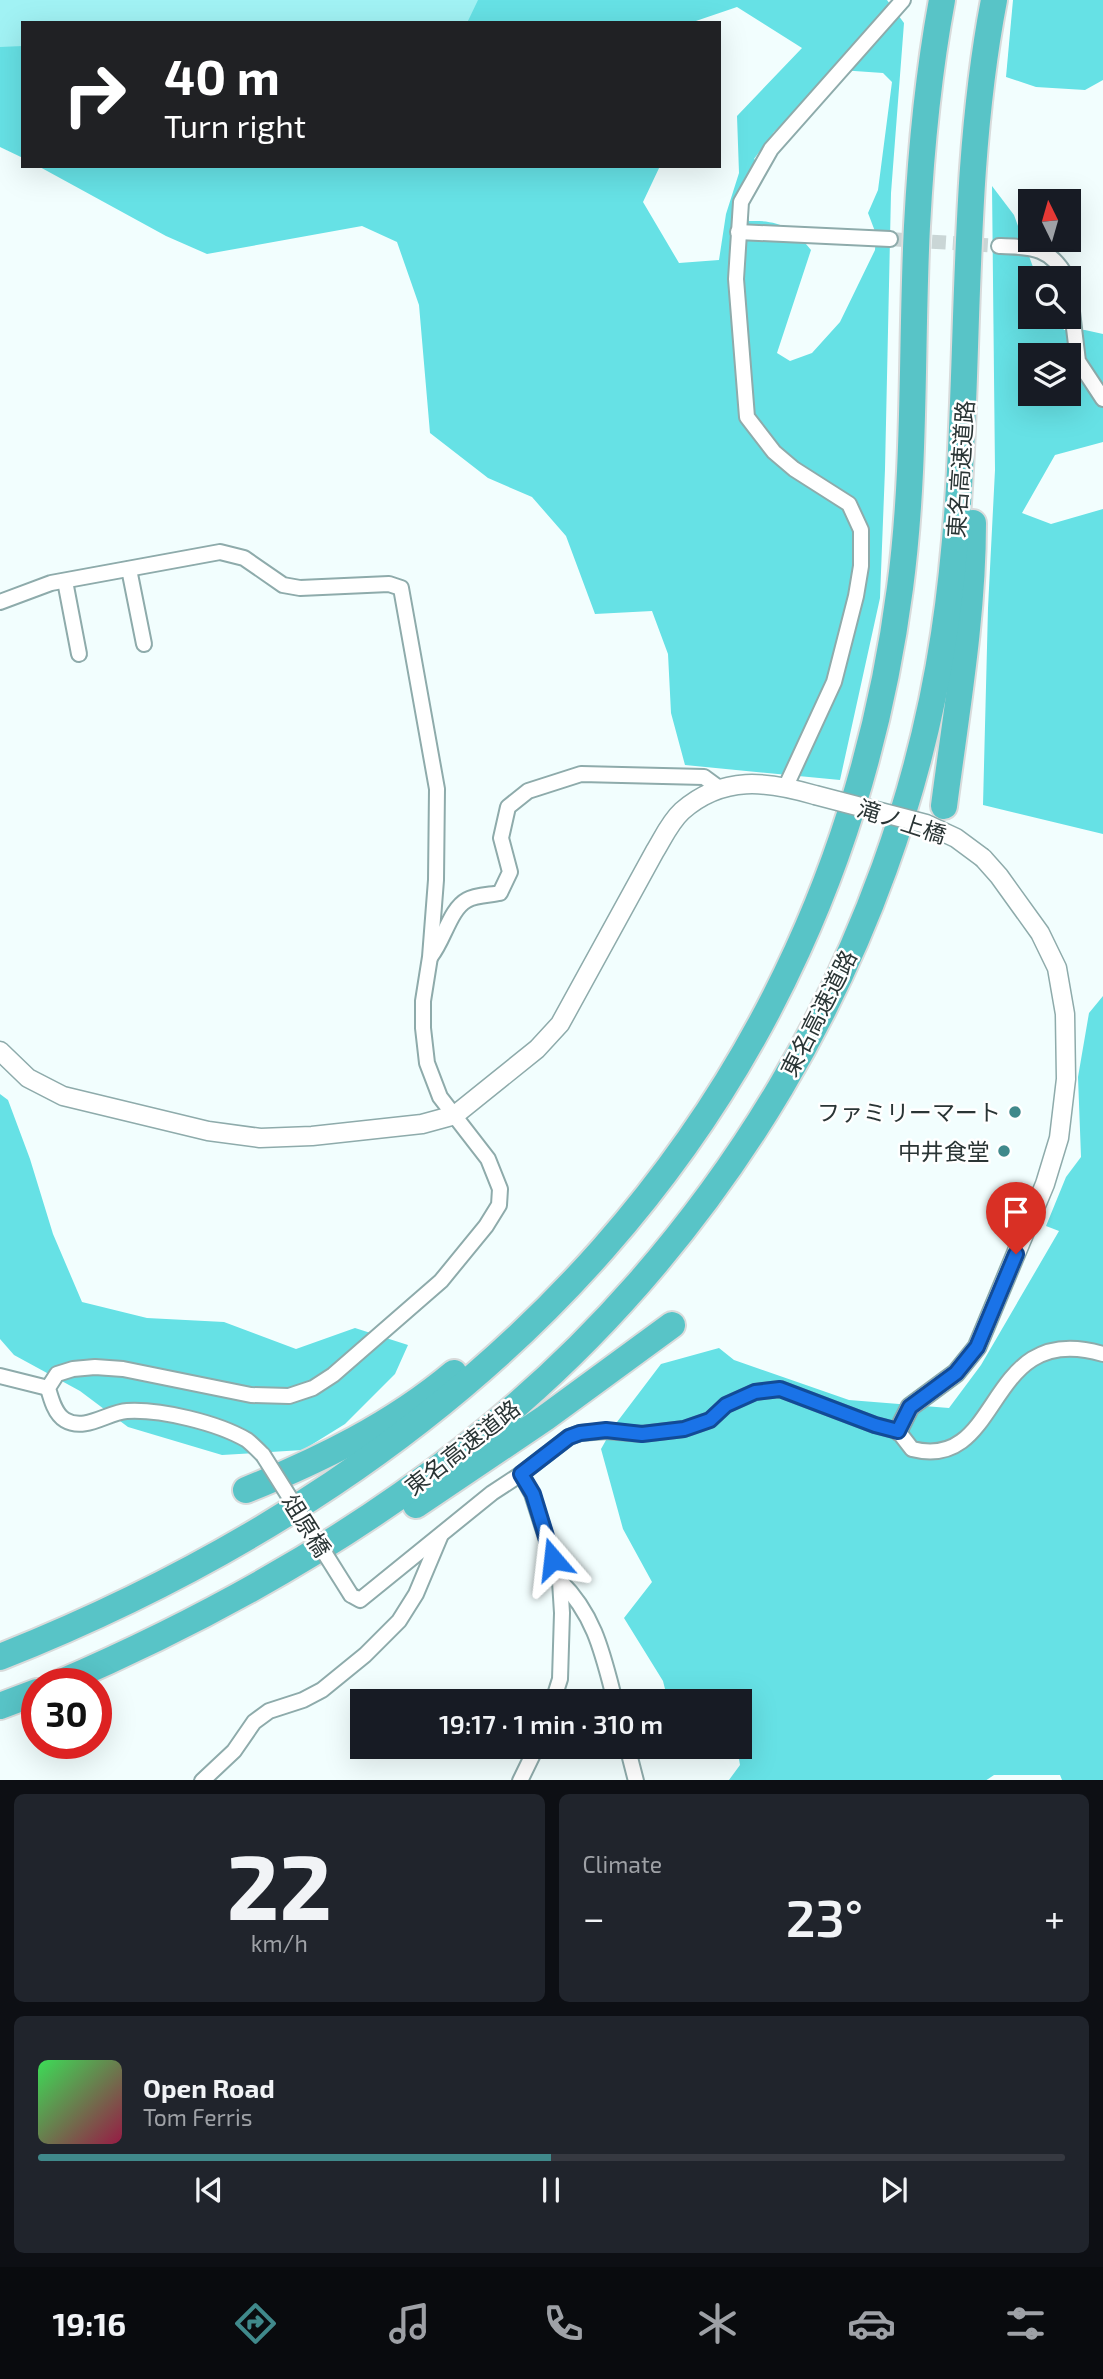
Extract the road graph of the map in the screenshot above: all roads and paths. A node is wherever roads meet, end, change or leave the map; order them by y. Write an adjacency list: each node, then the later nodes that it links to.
1 (903, 0): 4 (street)
2 (942, 0): 20 (highway, 東名高速道路)
3 (994, 0): 9 (highway, 東名高速道路)
4 (738, 232): 5 (street); 16 (street)
5 (890, 239)
6 (999, 246): 7 (street)
7 (1059, 266)
8 (1078, 329): 10 (street)
9 (965, 396): 18 (highway); 33 (highway, 東名高速道路)
10 (1103, 400)
11 (129, 569): 12 (street); 14 (street); 19 (street)
12 (65, 581): 13 (street); 15 (street)
13 (0, 602)
14 (144, 644)
15 (79, 654)
16 (786, 786): 17 (street, 滝ノ上橋); 27 (street, 滝ノ上橋, bridge)
17 (719, 788): 19 (street); 22 (street)
18 (944, 806)
19 (430, 957): 22 (street)
20 (770, 1006): 29 (highway); 32 (highway, 東名高速道路)
21 (0, 1051): 22 (street)
22 (455, 1115): 26 (street)
23 (673, 1325): 34 (highway)
24 (1103, 1354): 27 (street)
25 (0, 1376): 26 (street)
26 (48, 1388): 30 (street, 俎原橋, bridge)
27 (898, 1431): 28 (street)
28 (521, 1474): 30 (street); 31 (street)
29 (246, 1490)
30 (440, 1536): 41 (street)
31 (560, 1581): 35 (street); 36 (street)
32 (0, 1657)
33 (92, 1668)
34 (109, 1668)
35 (557, 1689)
36 (612, 1689)
37 (21, 1698): 38 (highway)
38 (0, 1706)
39 (530, 1759): 42 (street)
40 (630, 1759): 43 (street)
41 (201, 1780)
42 (520, 1780)
43 (636, 1780)

